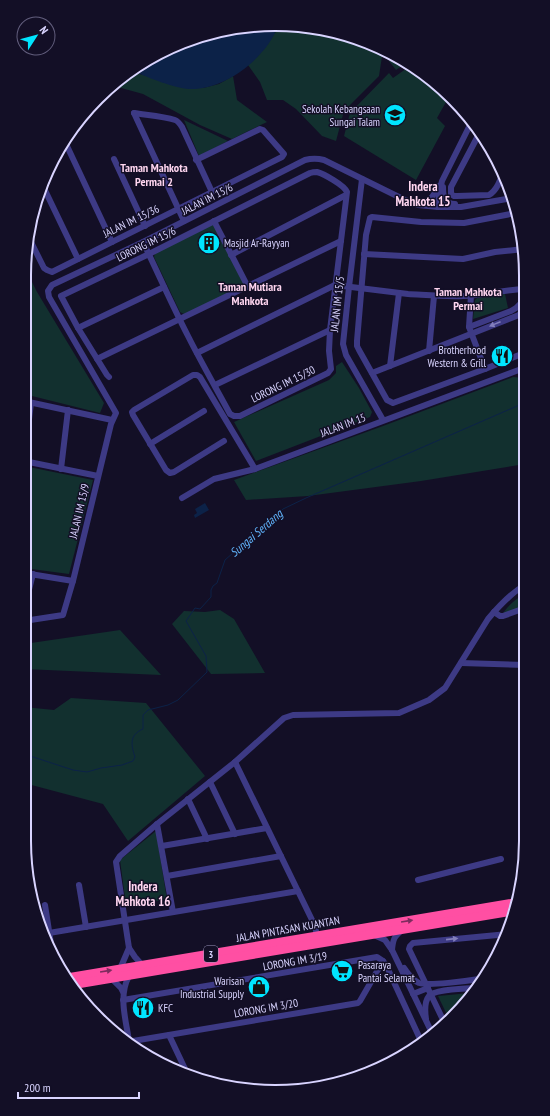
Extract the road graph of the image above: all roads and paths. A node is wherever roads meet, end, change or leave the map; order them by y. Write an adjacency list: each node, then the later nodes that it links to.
1 (469, 126): 7 (street)
2 (477, 138): 8 (street)
3 (67, 147): 24 (street)
4 (114, 159): 21 (street)
5 (196, 160): 10 (street); 10 (street, JALAN IM 15/36); 16 (street)
6 (362, 179): 12 (street, JALAN IM 15/6); 18 (street, JALAN IM 15/6); 35 (street, JALAN IM 15/5)
7 (442, 181): 12 (street); 14 (street); 15 (street)
8 (500, 181)
9 (46, 192): 31 (street)
10 (212, 192): 16 (street, JALAN IM 15/36)
11 (346, 192): 20 (street, LORONG IM 15/6); 23 (street, LORONG IM 15/30); 30 (street)
12 (403, 199): 15 (street, JALAN IM 15/6)
13 (507, 199): 14 (street, JALAN IM 15/6)
14 (469, 206): 15 (street, JALAN IM 15/6)
15 (438, 207)
16 (179, 211): 18 (street); 19 (street); 21 (street, JALAN IM 15/36); 22 (street)
17 (511, 214): 29 (street)
18 (195, 216): 19 (street, JALAN IM 15/6)
19 (184, 221): 22 (street, JALAN IM 15/6)
20 (214, 221): 28 (street, LORONG IM 15/6); 30 (street)
21 (145, 226): 24 (street, JALAN IM 15/36)
22 (175, 226): 25 (street, JALAN IM 15/6)
23 (341, 241): 32 (street, LORONG IM 15/30); 34 (street)
24 (112, 242): 31 (street, JALAN IM 15/36)
25 (143, 242): 28 (street); 63 (street, JALAN IM 15/6)
26 (33, 246): 31 (street, JALAN IM 15/36)
27 (517, 250): 29 (street)
28 (148, 254): 33 (street); 45 (street, LORONG IM 15/6)
29 (364, 254): 36 (street)
30 (231, 255): 34 (street)
31 (78, 259)
32 (335, 285): 35 (street); 46 (street, LORONG IM 15/30); 49 (street)
33 (164, 287): 43 (street); 45 (street)
34 (248, 287): 43 (street)
35 (348, 287): 36 (street); 65 (street, JALAN IM 15/5)
36 (361, 288): 38 (street); 57 (street)
37 (519, 289): 39 (street)
38 (400, 293): 40 (street); 52 (street)
39 (471, 295): 40 (street); 44 (street)
40 (434, 296): 48 (street)
41 (519, 305): 44 (street)
42 (519, 314): 47 (street, one-way to 47)
43 (180, 319): 49 (street); 51 (street)
44 (469, 327): 47 (street)
45 (78, 328): 51 (street)
46 (330, 330): 59 (street); 59 (street, LORONG IM 15/30)
47 (472, 334): 48 (street); 53 (street)
48 (430, 351): 52 (street)
49 (197, 353): 59 (street)
50 (519, 355): 53 (street)
51 (97, 359): 58 (street)
52 (390, 366): 57 (street)
53 (485, 369): 57 (street)
54 (519, 370): 56 (street, JALAN IM 15)
55 (519, 371): 56 (street, JALAN IM 15)
56 (512, 372): 65 (street, JALAN IM 15)
57 (372, 373)
58 (109, 377)
59 (215, 385)
60 (31, 403): 61 (street)
61 (68, 410): 64 (street); 69 (street)
62 (204, 411): 67 (street)
63 (116, 413): 64 (street, JALAN IM 15/9)
64 (112, 420): 71 (street, JALAN IM 15/9)
65 (383, 420): 70 (street, JALAN IM 15)
66 (224, 441): 67 (street)
67 (150, 444): 70 (street)
68 (31, 463): 69 (street)
69 (61, 469): 71 (street)
70 (255, 469): 72 (street, JALAN IM 15)
71 (98, 476): 74 (street, JALAN IM 15/9)
72 (182, 498)
73 (33, 574): 74 (street); 75 (street)
74 (73, 581): 79 (street, JALAN IM 15/9)
75 (31, 582)
76 (519, 588): 78 (street)
77 (519, 610): 78 (street)
78 (494, 612): 80 (street)
79 (31, 620)
80 (461, 663): 81 (street); 82 (street)
81 (519, 665)
82 (235, 762): 83 (street); 86 (street)
83 (210, 782): 84 (street); 87 (street)
84 (188, 799): 85 (street); 88 (street)
85 (158, 824): 89 (street); 104 (street)
86 (267, 828): 87 (street); 90 (street)
87 (235, 834): 88 (street)
88 (207, 839): 89 (street)
89 (162, 846): 92 (street)
90 (281, 856): 92 (street); 95 (street)
91 (501, 859): 93 (street)
92 (167, 876): 100 (street)
93 (418, 880)
94 (79, 885): 106 (street)
95 (298, 891): 100 (street); 111 (street)
96 (512, 898): 102 (highway)
97 (511, 904): 101 (highway, JALAN PINTASAN KUANTAN / 3)
98 (45, 905): 108 (street)
99 (509, 911): 101 (highway, JALAN PINTASAN KUANTAN / 3)
100 (173, 912): 104 (street)
101 (472, 914): 102 (highway, JALAN PINTASAN KUANTAN / 3); 105 (highway, JALAN PINTASAN KUANTAN / 3)
102 (440, 916): 111 (highway, JALAN PINTASAN KUANTAN / 3, one-way to 102)
103 (506, 918): 105 (highway)
104 (125, 920): 106 (street); 112 (street)
105 (451, 922): 107 (highway, JALAN PINTASAN KUANTAN / 3)
106 (86, 927): 108 (street)
107 (404, 929): 109 (highway, JALAN PINTASAN KUANTAN / 3); 113 (street)
108 (50, 933)
109 (371, 934): 113 (street); 118 (highway, JALAN PINTASAN KUANTAN / 3)
110 (500, 935): 124 (street, one-way to 110)
111 (317, 936): 116 (highway, JALAN PINTASAN KUANTAN / 3)
112 (129, 948): 116 (street); 117 (street)
113 (392, 950): 114 (street)
114 (396, 958): 124 (street); 126 (street)
115 (383, 961): 127 (street, LORONG IM 3/19); 130 (street, LORONG IM 3/20); 132 (street)
116 (144, 966): 117 (highway, JALAN PINTASAN KUANTAN / 3)
117 (120, 969): 119 (highway, JALAN PINTASAN KUANTAN / 3, one-way to 117)
118 (129, 976): 120 (highway, JALAN PINTASAN KUANTAN / 3); 125 (street)
119 (72, 977)
120 (112, 979): 122 (highway, JALAN PINTASAN KUANTAN / 3); 125 (street)
121 (476, 980): 124 (street)
122 (77, 984)
123 (470, 988): 124 (street)
124 (428, 989): 126 (street); 128 (street); 129 (street)
125 (124, 992): 127 (street)
126 (413, 994): 129 (street)
127 (123, 1000): 131 (street)
128 (442, 1019)
129 (430, 1030)
130 (170, 1035): 133 (street, LORONG IM 3/20); 134 (street)
131 (128, 1036)
132 (420, 1038)
133 (136, 1042)
134 (184, 1067)

